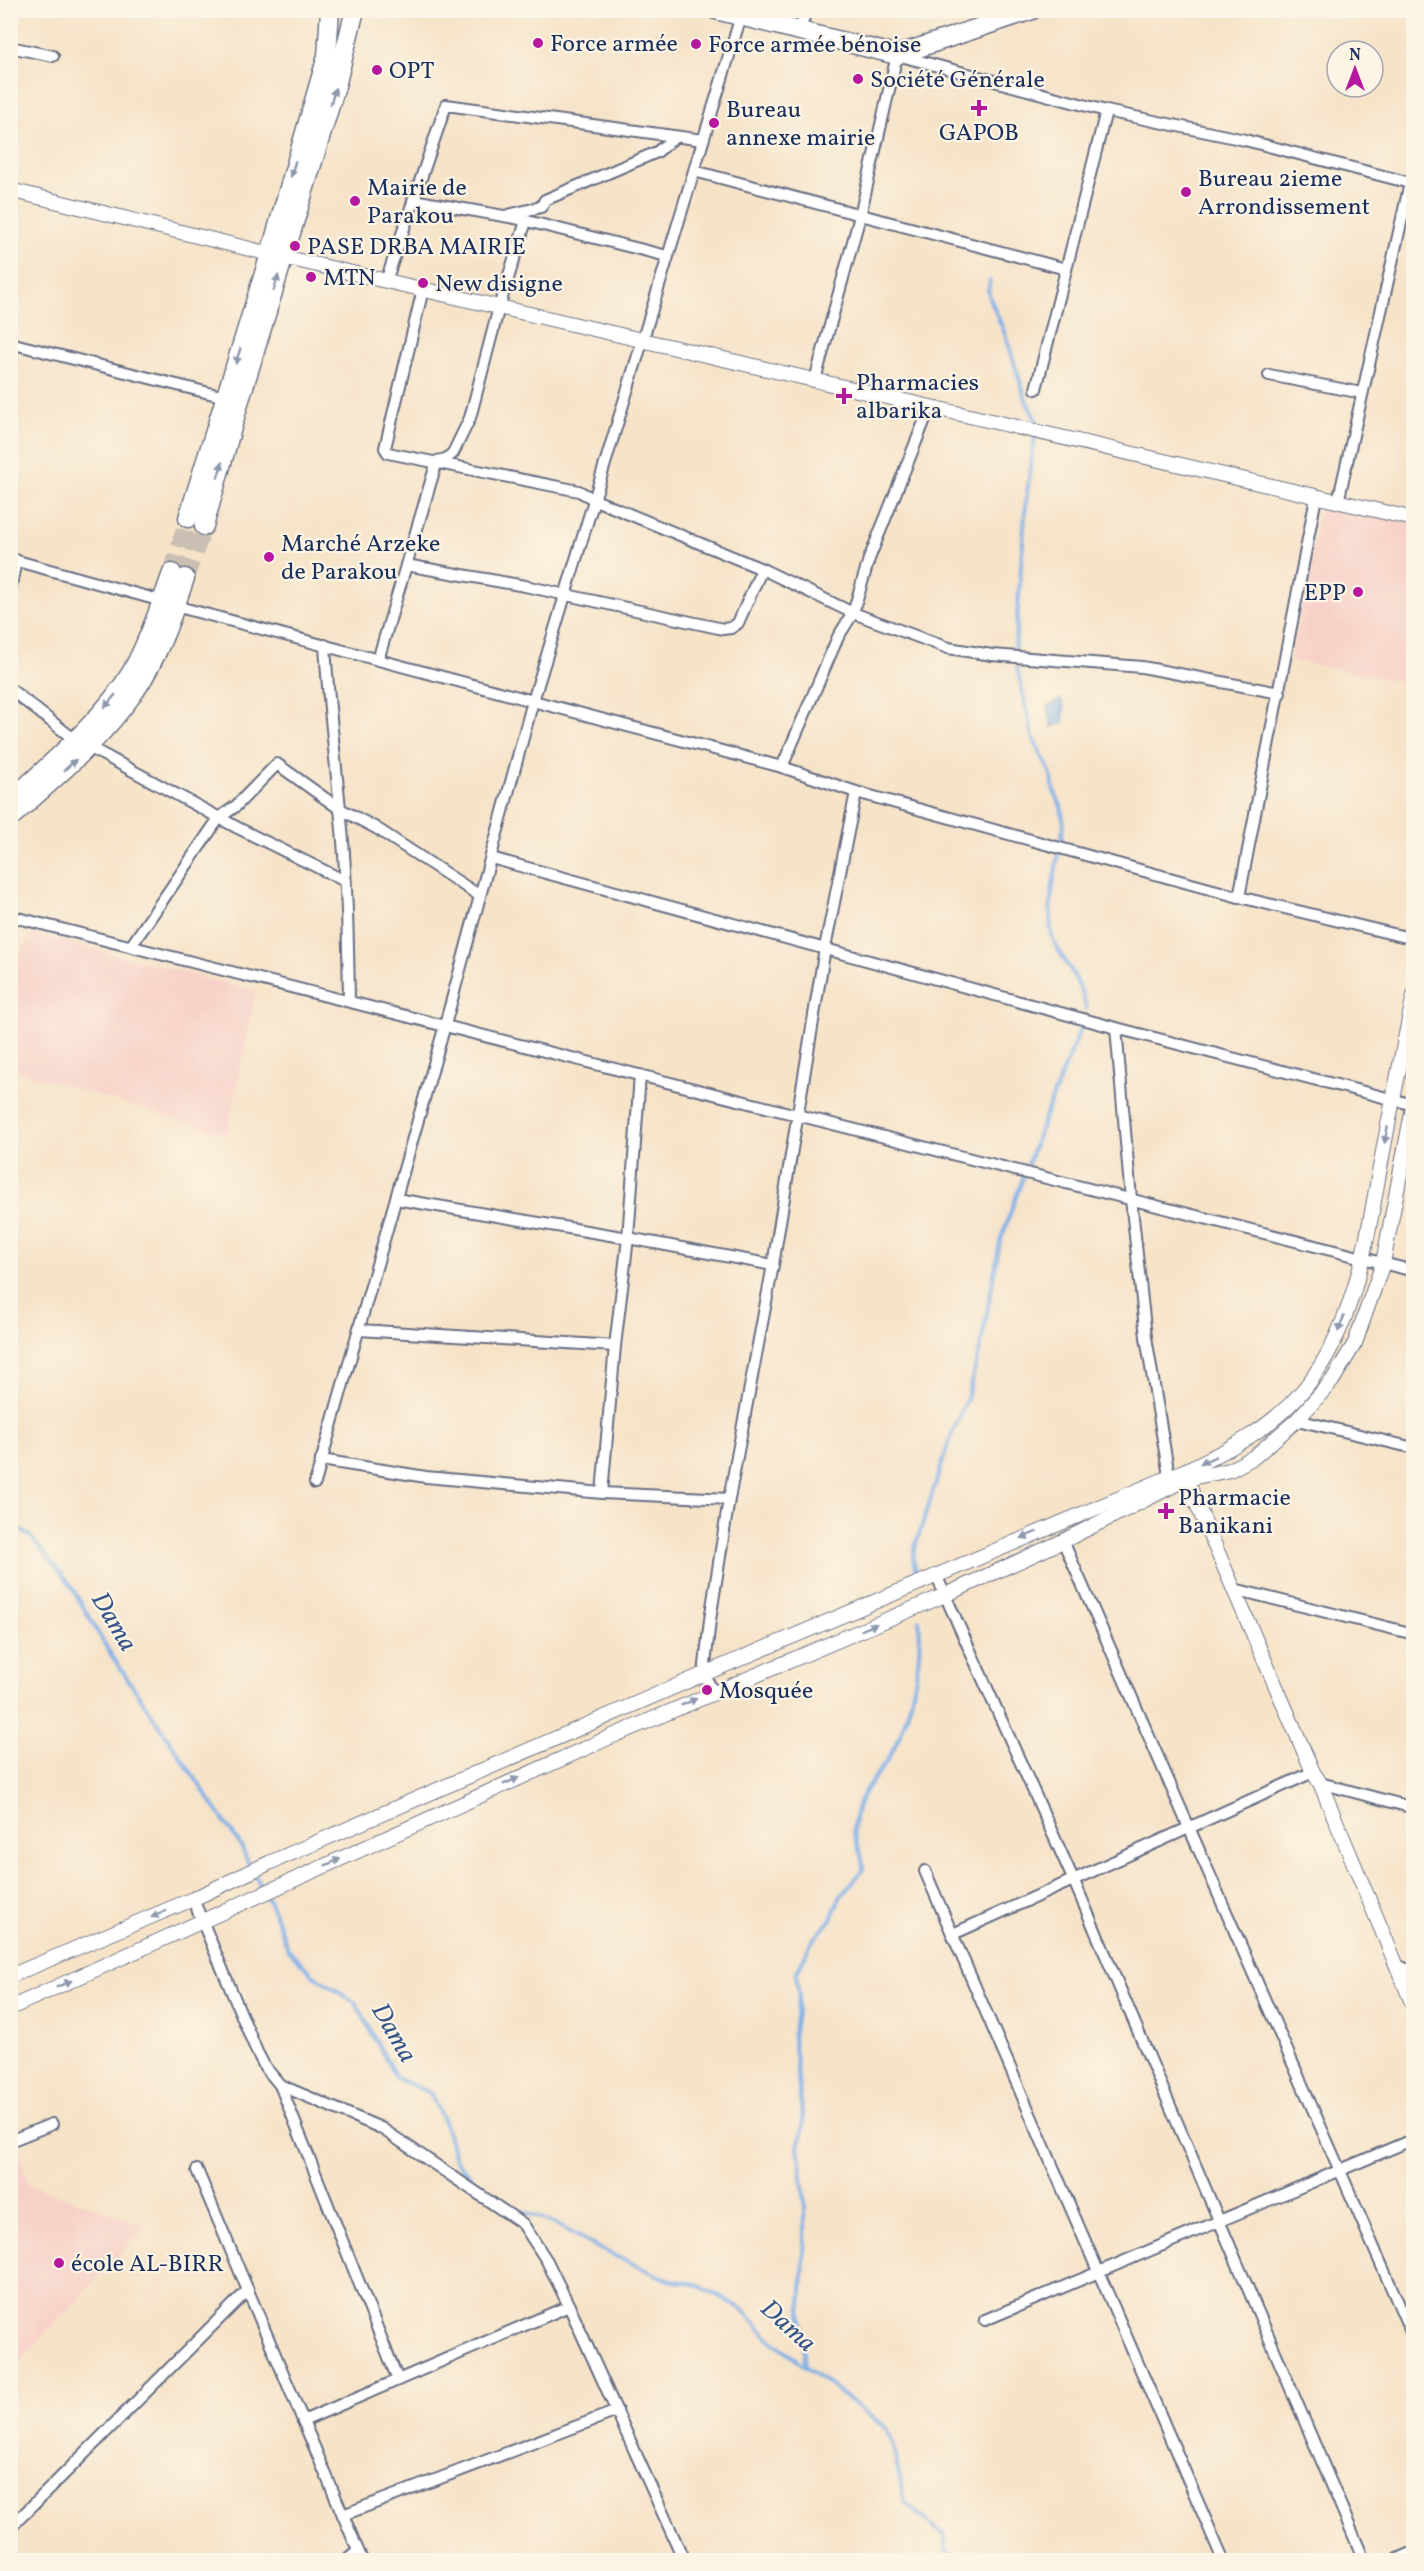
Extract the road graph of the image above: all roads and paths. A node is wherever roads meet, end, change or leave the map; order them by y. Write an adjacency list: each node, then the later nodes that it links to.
1 (330, 10): 21 (main road, one-way to 21)
2 (356, 10): 21 (main road, one-way to 2)
3 (716, 10): 6 (main road)
4 (806, 10): 7 (street)
5 (1032, 10): 9 (main road)
6 (741, 16): 7 (main road); 13 (street)
7 (800, 31): 9 (main road)
8 (10, 47): 10 (street)
9 (897, 55): 11 (street); 19 (street)
10 (53, 56)
11 (1106, 111): 15 (street); 23 (street)
12 (675, 137): 13 (street); 17 (street); 18 (street)
13 (703, 140): 14 (street)
14 (694, 171): 19 (street); 22 (street)
15 (1412, 184): 32 (street)
16 (10, 190): 21 (street)
17 (413, 200): 18 (street); 24 (street)
18 (503, 216): 20 (street)
19 (860, 216): 23 (street); 30 (street)
20 (526, 221): 22 (street); 26 (street)
21 (277, 255): 24 (street); 33 (main road, one-way to 33); 33 (main road, one-way to 21)
22 (668, 256): 27 (street)
23 (1066, 269): 31 (street)
24 (386, 281): 25 (street)
25 (423, 290): 26 (street); 35 (street)
26 (499, 307): 27 (street); 35 (street)
27 (642, 340): 30 (street); 37 (street)
28 (10, 343): 33 (street)
29 (1269, 375): 32 (street)
30 (815, 381): 34 (street)
31 (1036, 389)
32 (1362, 393): 38 (street)
33 (225, 397)
34 (930, 407): 36 (street); 47 (street)
35 (437, 461): 37 (street); 41 (street)
36 (1316, 497): 38 (street); 51 (street)
37 (595, 500): 42 (street); 45 (street)
38 (1338, 502): 39 (street)
39 (1413, 519)
40 (13, 560): 44 (street); 46 (street)
41 (406, 565): 45 (street); 49 (street)
42 (762, 569): 45 (street); 47 (street)
43 (179, 576): 46 (main road)
44 (10, 591)
45 (566, 594): 52 (street)
46 (169, 603): 48 (street); 53 (main road)
47 (853, 613): 51 (street); 54 (street)
48 (325, 645): 49 (street); 57 (street)
49 (378, 660): 52 (street)
50 (10, 689): 53 (street)
51 (1280, 693): 63 (street)
52 (533, 701): 54 (street); 60 (street)
53 (82, 744): 56 (main road); 58 (main road, one-way to 53); 59 (street)
54 (782, 767): 55 (street)
55 (856, 792): 63 (street); 67 (street)
56 (10, 801)
57 (340, 809): 59 (street); 61 (street); 62 (street)
58 (10, 818)
59 (219, 818): 61 (street); 66 (street)
60 (490, 858): 62 (street); 67 (street)
61 (345, 881): 69 (street)
62 (480, 896): 70 (street)
63 (1239, 897): 65 (street)
64 (10, 915): 66 (street)
65 (1413, 939)
66 (131, 946): 69 (street)
67 (825, 948): 71 (street); 75 (street)
68 (1413, 995): 73 (street)
69 (349, 1001): 70 (street)
70 (445, 1025): 72 (street); 76 (street)
71 (1116, 1028): 73 (street); 77 (street)
72 (640, 1075): 75 (street); 78 (street)
73 (1393, 1100): 74 (street); 79 (street, one-way to 79)
74 (1413, 1104): 80 (street)
75 (798, 1115): 77 (street); 81 (street)
76 (396, 1199): 78 (street); 83 (street)
77 (1131, 1199): 79 (street); 89 (street)
78 (628, 1238): 81 (street); 84 (street)
79 (1363, 1258): 80 (street); 88 (street, one-way to 88)
80 (1383, 1263): 82 (street); 85 (street)
81 (773, 1265): 92 (street)
82 (1413, 1271)
83 (359, 1330): 84 (street); 87 (street)
84 (615, 1346): 91 (street)
85 (1297, 1420): 86 (street); 88 (street)
86 (1413, 1448)
87 (321, 1460): 90 (street); 91 (street)
88 (1186, 1474): 89 (street); 93 (street); 95 (street)
89 (1169, 1476): 94 (street, one-way to 94)
90 (315, 1483)
91 (602, 1493): 92 (street)
92 (729, 1499): 98 (street)
93 (1063, 1541): 96 (street); 102 (street)
94 (936, 1575): 96 (street); 98 (street)
95 (1234, 1589): 97 (street); 100 (street)
96 (945, 1595): 99 (street, one-way to 96); 104 (street)
97 (1413, 1634)
98 (704, 1674): 99 (street); 105 (street)
99 (713, 1692): 106 (street, one-way to 99)
100 (1316, 1778): 101 (street); 102 (street); 108 (street)
101 (1413, 1808)
102 (1190, 1828): 104 (street); 118 (street)
103 (925, 1871): 107 (street)
104 (1074, 1881): 107 (street); 119 (street)
105 (194, 1899): 106 (street); 110 (street, one-way to 110)
106 (203, 1920): 112 (street, one-way to 106); 113 (street)
107 (953, 1934): 120 (street)
108 (1396, 1965): 109 (street); 111 (street)
109 (1413, 1972)
110 (10, 1976)
111 (1413, 2007)
112 (10, 2008)
113 (280, 2085): 122 (street); 125 (street)
114 (52, 2124): 116 (street)
115 (1413, 2139): 118 (street)
116 (10, 2142)
117 (197, 2170): 121 (street)
118 (1339, 2170): 119 (street); 124 (street)
119 (1218, 2220): 120 (street); 135 (street)
120 (1098, 2271): 123 (street); 134 (street)
121 (248, 2290): 127 (street); 129 (street)
122 (568, 2306): 125 (street); 126 (street)
123 (985, 2320)
124 (1413, 2339)
125 (398, 2380): 127 (street)
126 (617, 2410): 128 (street); 133 (street)
127 (303, 2421): 128 (street)
128 (343, 2515): 131 (street)
129 (10, 2528)
130 (1413, 2552): 136 (street)
131 (361, 2556): 132 (street)
132 (347, 2560)
133 (684, 2560)
134 (1223, 2560)
135 (1364, 2560)
136 (1396, 2560)

